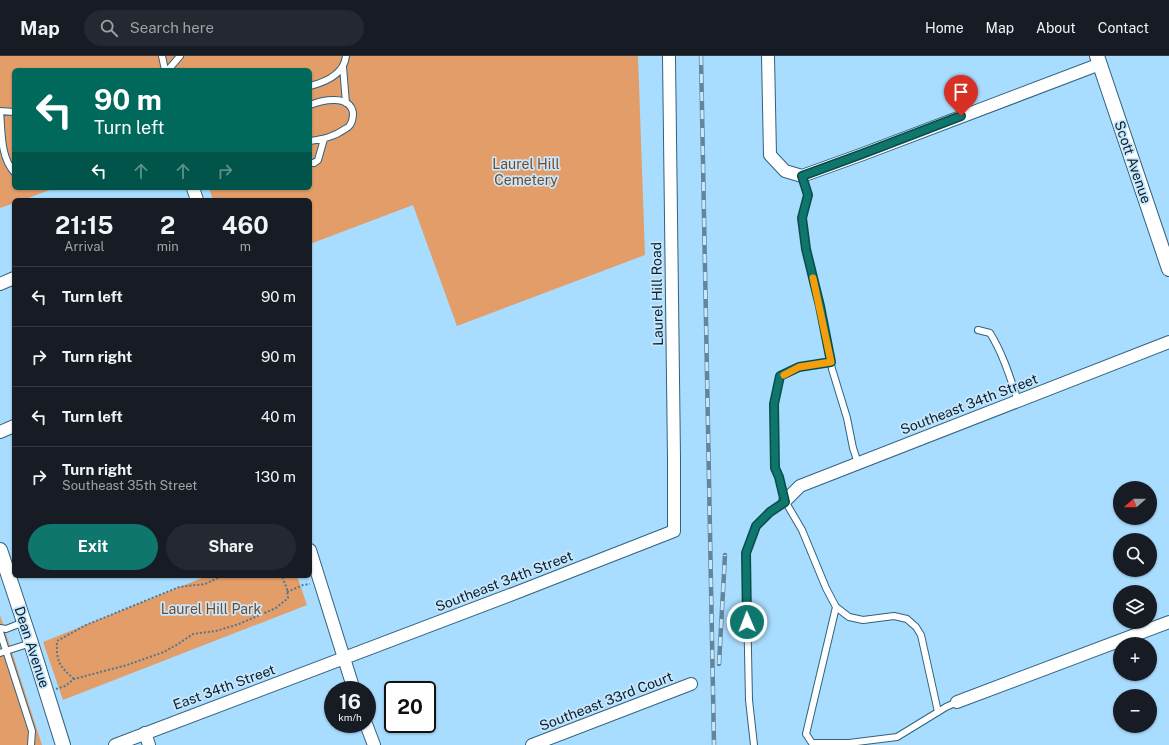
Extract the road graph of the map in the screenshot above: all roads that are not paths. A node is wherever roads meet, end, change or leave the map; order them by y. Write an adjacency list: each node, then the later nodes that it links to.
1 (162, 56): 8 (lane)
2 (180, 56): 9 (lane)
3 (346, 56): 7 (lane)
4 (669, 56): 31 (street, Laurel Hill Road)
5 (768, 56): 19 (street)
6 (1099, 60): 19 (street); 20 (street, Scott Avenue)
7 (343, 67): 10 (lane); 11 (lane)
8 (165, 68)
9 (170, 68)
10 (312, 85)
11 (346, 103): 12 (lane); 15 (lane)
12 (312, 104)
13 (0, 111): 14 (lane); 18 (lane)
14 (12, 112)
15 (324, 139): 16 (lane); 17 (lane)
16 (312, 141)
17 (312, 162)
18 (12, 170)
19 (802, 176): 25 (lane)
20 (1169, 268)
21 (12, 279): 22 (street)
22 (0, 284)
23 (978, 330): 26 (lane)
24 (1169, 342): 26 (street, Southeast 34th Street)
25 (831, 362): 29 (lane); 30 (lane)
26 (1018, 401): 29 (street, Southeast 34th Street)
27 (12, 427): 28 (street)
28 (0, 432)
29 (858, 463): 30 (street, Southeast 34th Street)
30 (785, 502): 35 (lane); 55 (lane)
31 (674, 532): 42 (street, Southeast 34th Street)
32 (0, 550): 34 (street, Dean Avenue)
33 (312, 556): 42 (street)
34 (11, 575): 36 (street, Dean Avenue)
35 (836, 607): 46 (lane); 46 (lane)
36 (24, 622): 38 (lane); 40 (street, Dean Avenue)
37 (1169, 622): 45 (street)
38 (0, 628)
39 (0, 632): 41 (lane)
40 (31, 642): 41 (lane); 50 (street, Dean Avenue)
41 (3, 652): 49 (lane)
42 (344, 659): 43 (street); 47 (street, East 34th Street)
43 (351, 681)
44 (691, 684): 54 (street, Southeast 33rd Court)
45 (957, 702): 46 (lane)
46 (938, 712)
47 (145, 733): 51 (street, East 34th Street); 52 (street)
48 (369, 733): 53 (street)
49 (31, 745)
50 (63, 745)
51 (115, 745)
52 (149, 745)
53 (374, 745)
54 (532, 745)
55 (754, 745)

